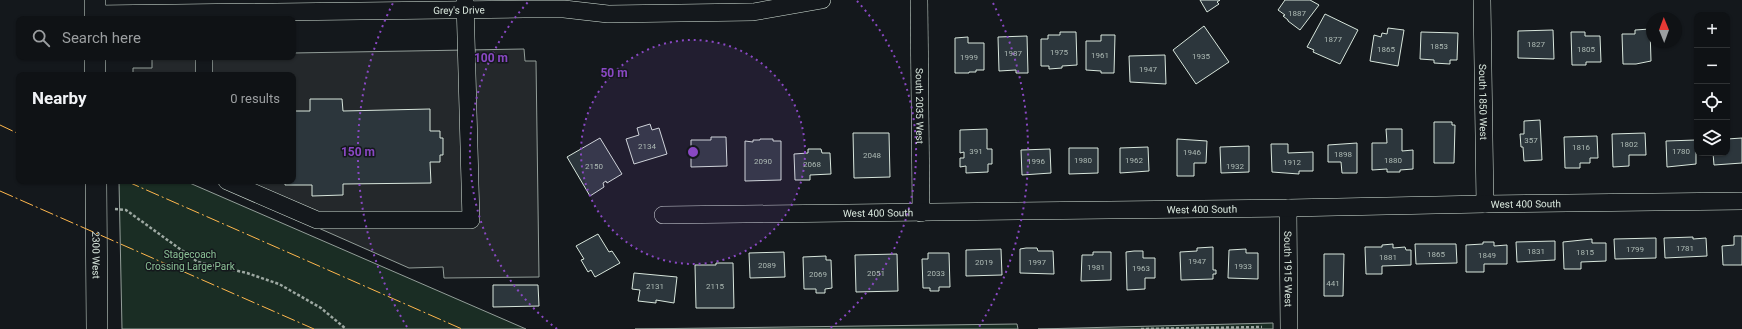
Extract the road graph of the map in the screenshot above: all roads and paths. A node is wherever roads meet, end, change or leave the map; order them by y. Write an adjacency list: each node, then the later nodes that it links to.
1 (822, 0): 5 (street, Grey's Drive)
2 (919, 0): 18 (street, South 2035 West)
3 (1482, 0): 15 (street, South 1850 West)
4 (465, 5): 5 (street, Grey's Drive); 7 (street, Grey's Drive); 13 (street)
5 (655, 7)
6 (95, 11): 7 (street, Grey's Drive)
7 (204, 11)
8 (95, 60): 10 (main road)
9 (204, 60): 11 (street)
10 (95, 72)
11 (204, 72)
12 (96, 184): 21 (main road, 2300 West)
13 (234, 184)
14 (1742, 201): 15 (street, West 400 South)
15 (1485, 204): 16 (street, West 400 South)
16 (1288, 208): 18 (street, West 400 South); 24 (street, South 1915 West)
17 (114, 209): 22 (path)
18 (921, 213): 19 (street, West 400 South)
19 (663, 215)
20 (1262, 327): 23 (path)
21 (97, 329)
22 (346, 329)
23 (1141, 329)
24 (1289, 329)

